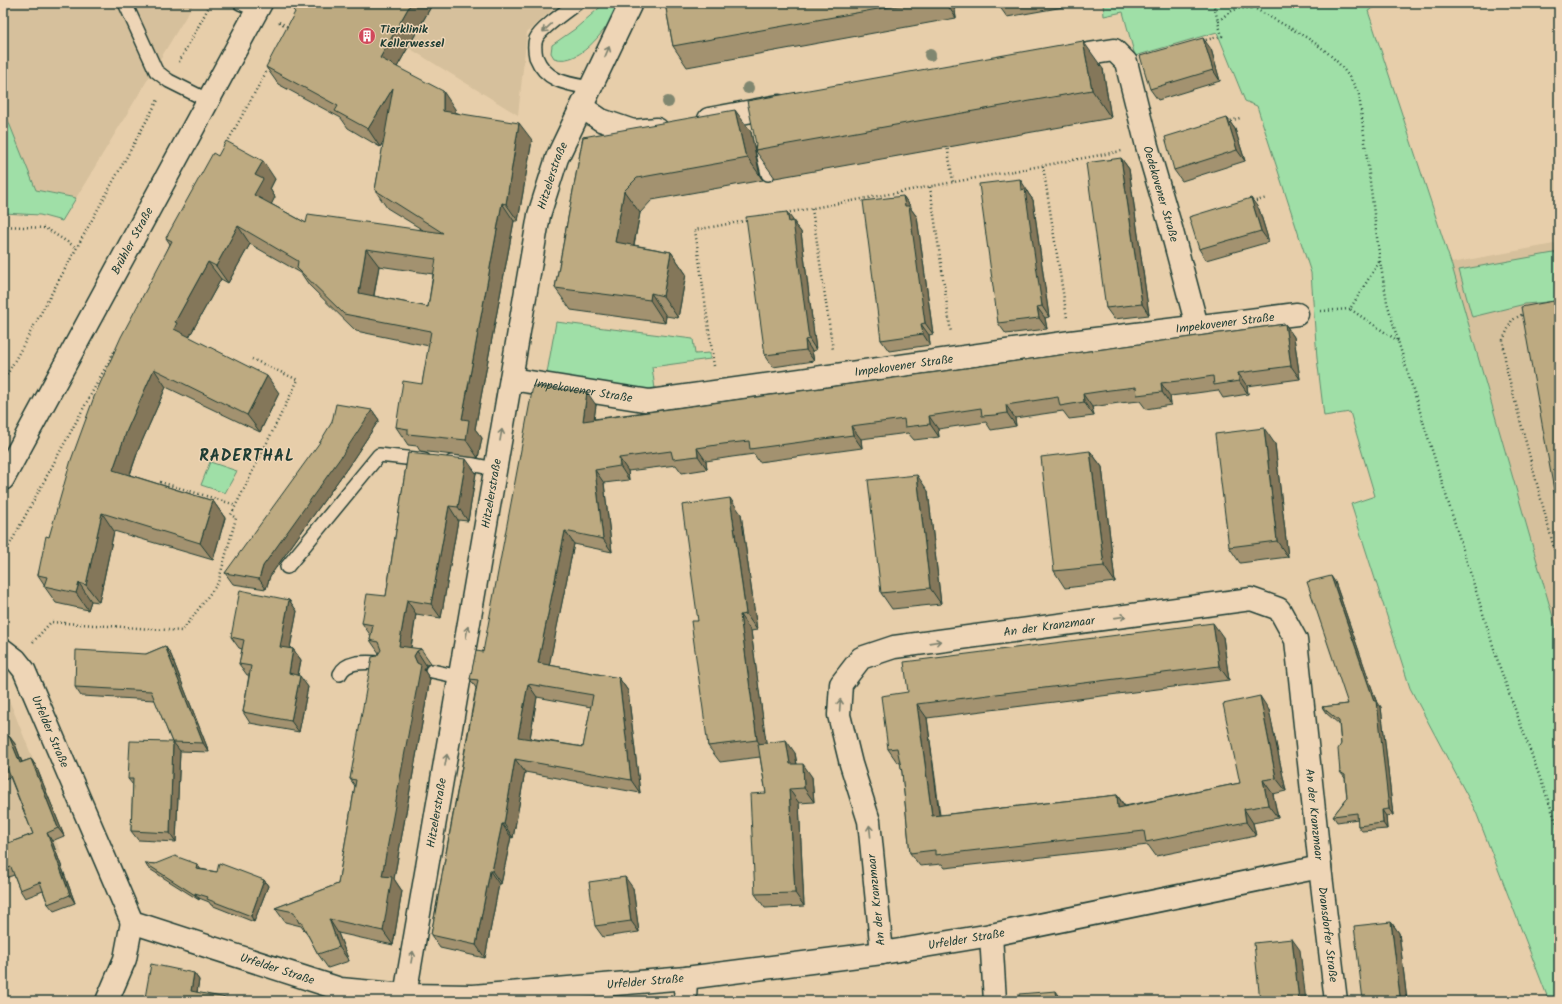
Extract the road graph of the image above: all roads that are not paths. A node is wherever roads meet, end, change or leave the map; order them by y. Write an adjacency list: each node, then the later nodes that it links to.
1 (125, 3): 7 (lane)
2 (577, 3): 6 (lane, one-way to 6)
3 (631, 3): 6 (street, Hitzelerstraße, one-way to 3)
4 (253, 5): 7 (street, Brühler Straße)
5 (1044, 62): 12 (street, Oedekovener Straße)
6 (587, 97): 8 (street); 13 (street, Hitzelerstraße)
7 (209, 101): 15 (street, Brühler Straße)
8 (799, 103)
9 (760, 139): 10 (lane)
10 (768, 174)
11 (1306, 313): 12 (street, Impekovener Straße)
12 (1197, 326): 13 (street, Impekovener Straße)
13 (511, 379): 14 (street, Hitzelerstraße, one-way to 13)
14 (495, 469): 16 (lane); 21 (street, Hitzelerstraße, one-way to 14)
15 (3, 479)
16 (287, 567)
17 (10, 655): 23 (street, Urfelder Straße)
18 (383, 663): 20 (lane)
19 (432, 671): 21 (lane)
20 (340, 674)
21 (460, 677): 27 (street, Hitzelerstraße, one-way to 21)
22 (1320, 867): 24 (street, Urfelder Straße); 25 (street, An der Kranzmaar, one-way to 22); 31 (street, Dransdorfer Straße)
23 (132, 922): 27 (street, Urfelder Straße); 28 (street)
24 (991, 935): 25 (street, Urfelder Straße); 30 (street)
25 (882, 953): 26 (street, Urfelder Straße)
26 (686, 978): 27 (street, Urfelder Straße); 29 (street)
27 (405, 998)
28 (107, 1001)
29 (685, 1001)
30 (995, 1001)
31 (1336, 1001)

